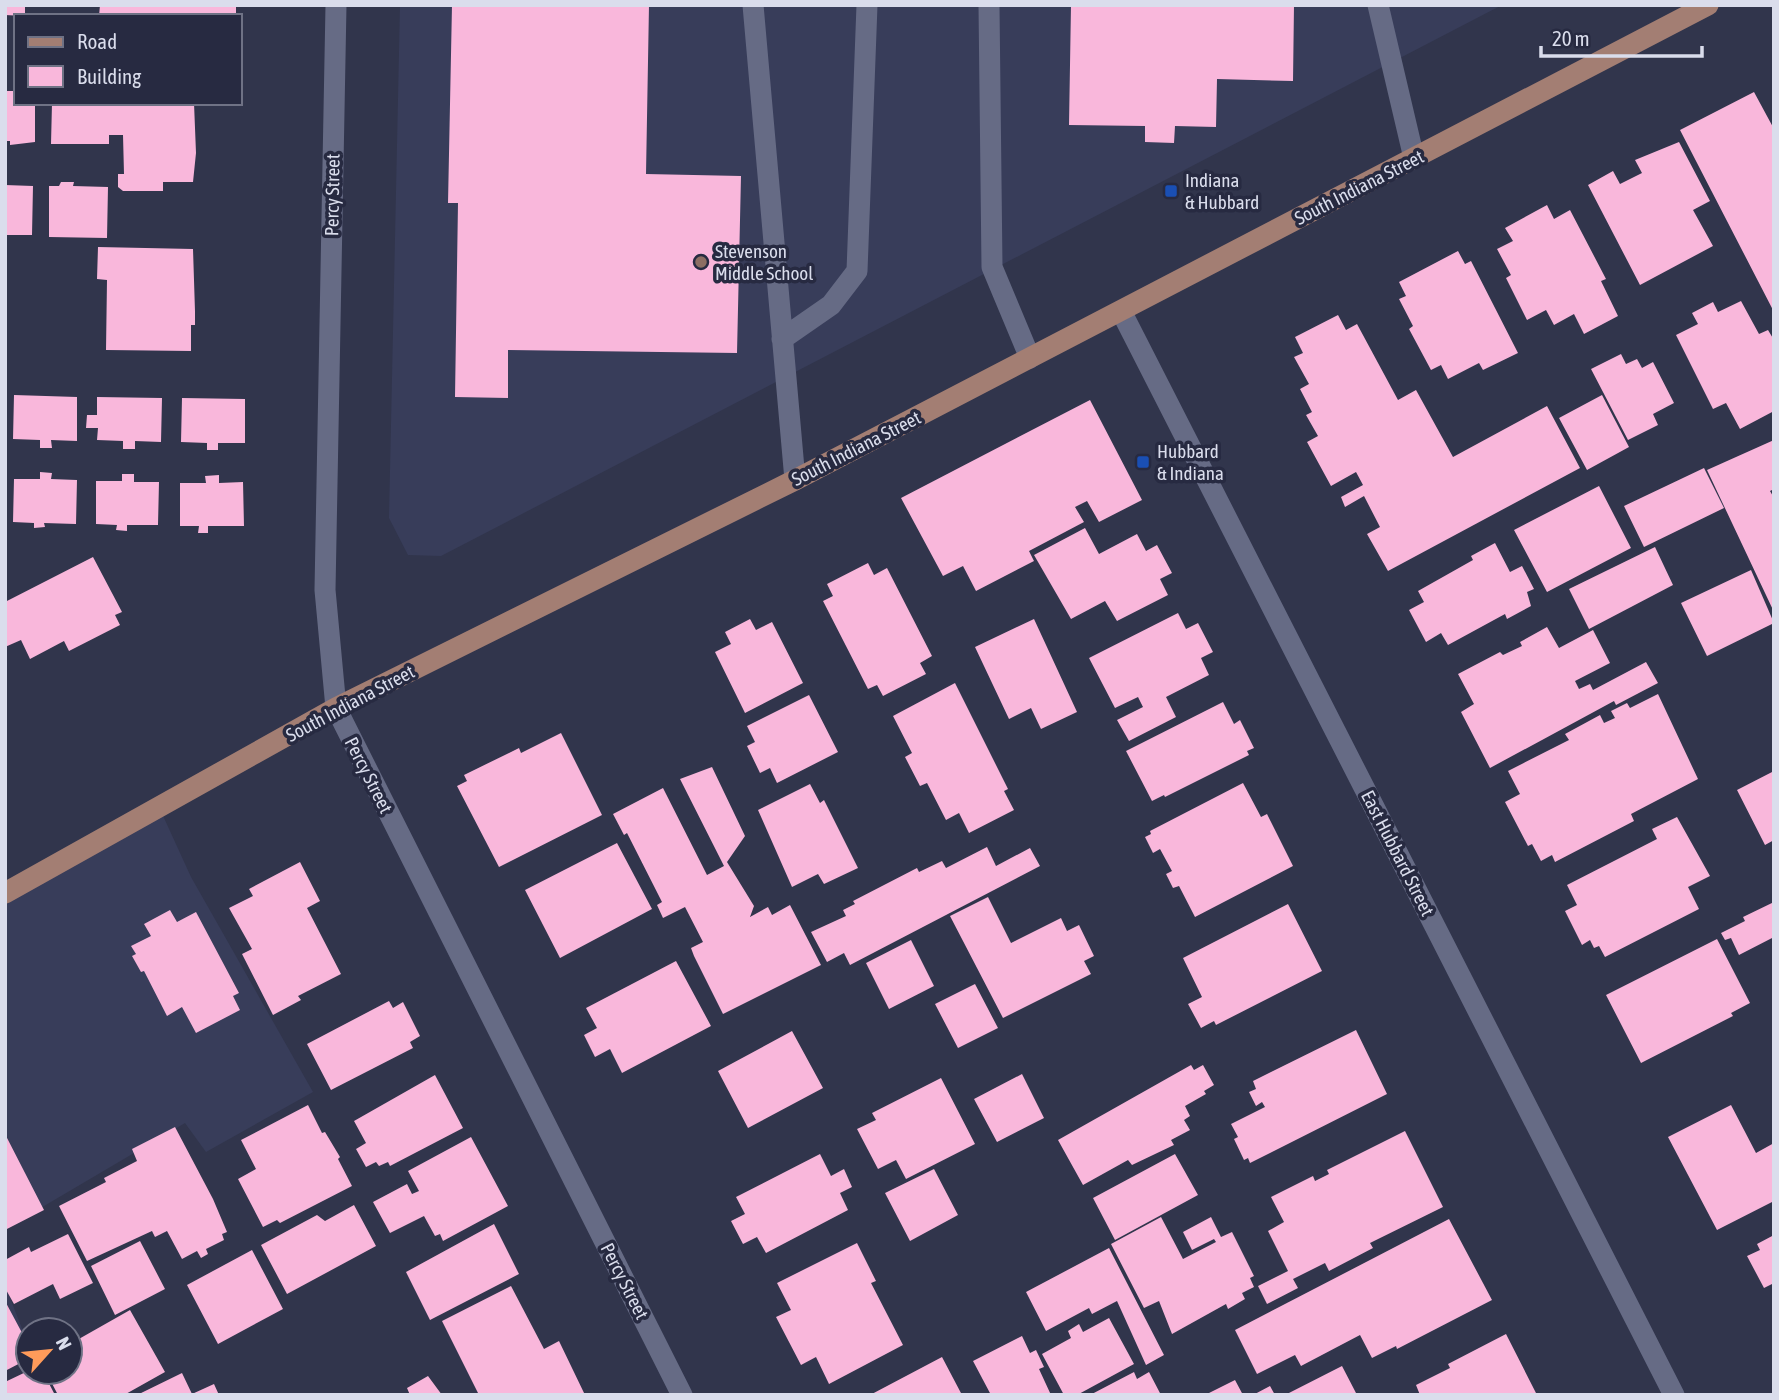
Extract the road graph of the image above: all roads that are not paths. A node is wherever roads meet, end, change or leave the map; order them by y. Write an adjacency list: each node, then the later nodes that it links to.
1 (336, 5): 12 (street, Percy Street)
2 (753, 5): 9 (street)
3 (867, 5): 9 (street)
4 (989, 5): 10 (street)
5 (1378, 5): 7 (street)
6 (1708, 5): 7 (main road, South Indiana Street)
7 (1414, 158): 8 (main road, South Indiana Street)
8 (1121, 311): 10 (main road, South Indiana Street); 15 (street, East Hubbard Street)
9 (782, 340): 11 (street)
10 (1030, 358): 11 (main road, South Indiana Street)
11 (795, 480): 12 (main road, South Indiana Street)
12 (336, 708): 13 (main road, South Indiana Street); 14 (street, Percy Street)
13 (5, 893)
14 (682, 1395)
15 (1674, 1395)

